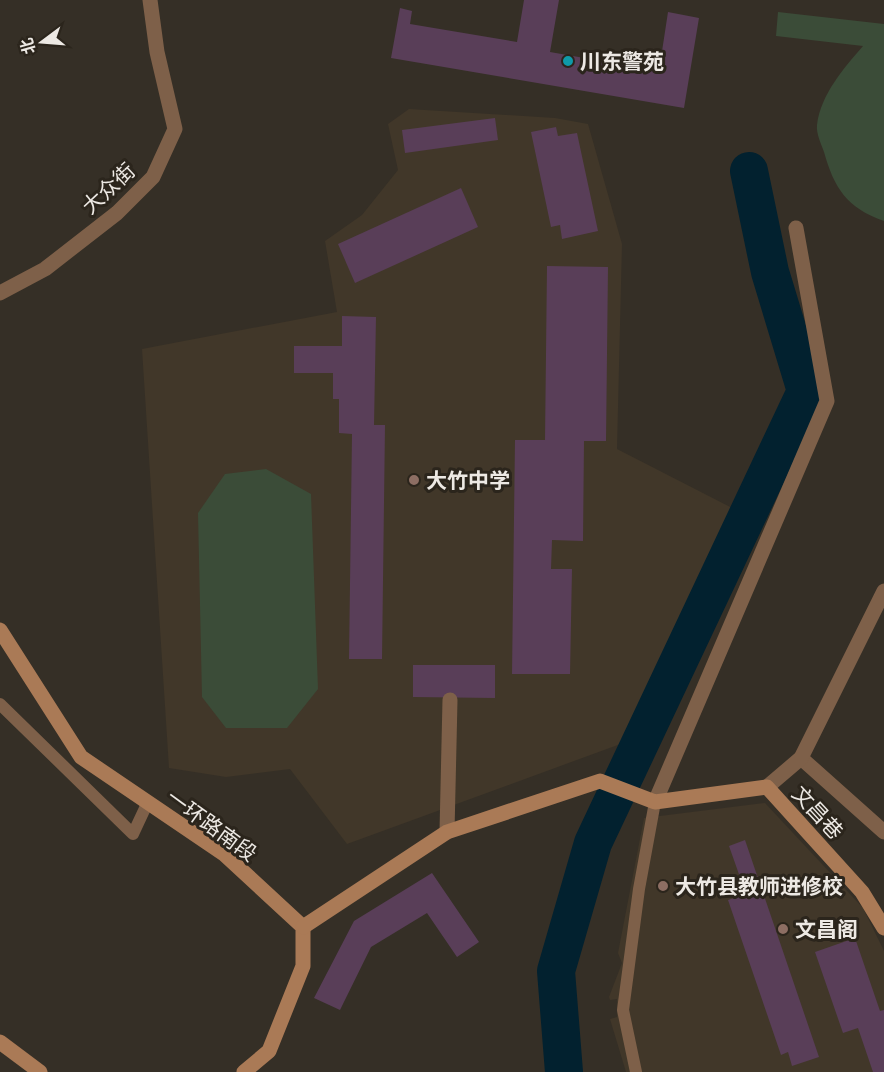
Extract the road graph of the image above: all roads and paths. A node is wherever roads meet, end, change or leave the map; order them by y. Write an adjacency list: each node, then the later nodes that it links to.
1 (150, 0): 3 (street, 大众街)
2 (796, 228): 10 (street)
3 (0, 293)
4 (884, 591): 8 (street)
5 (0, 630): 11 (street, 一环路南段)
6 (450, 700): 12 (street)
7 (0, 704): 11 (lane)
8 (801, 758): 9 (street); 13 (street)
9 (767, 787): 10 (street, 文昌巷); 15 (street, 文昌巷)
10 (655, 802): 12 (street); 19 (lane)
11 (147, 804): 14 (street, 一环路南段)
12 (447, 832): 14 (street)
13 (884, 832)
14 (303, 927): 18 (street)
15 (884, 928)
16 (0, 1042): 17 (street)
17 (40, 1072)
18 (244, 1072)
19 (636, 1072)

